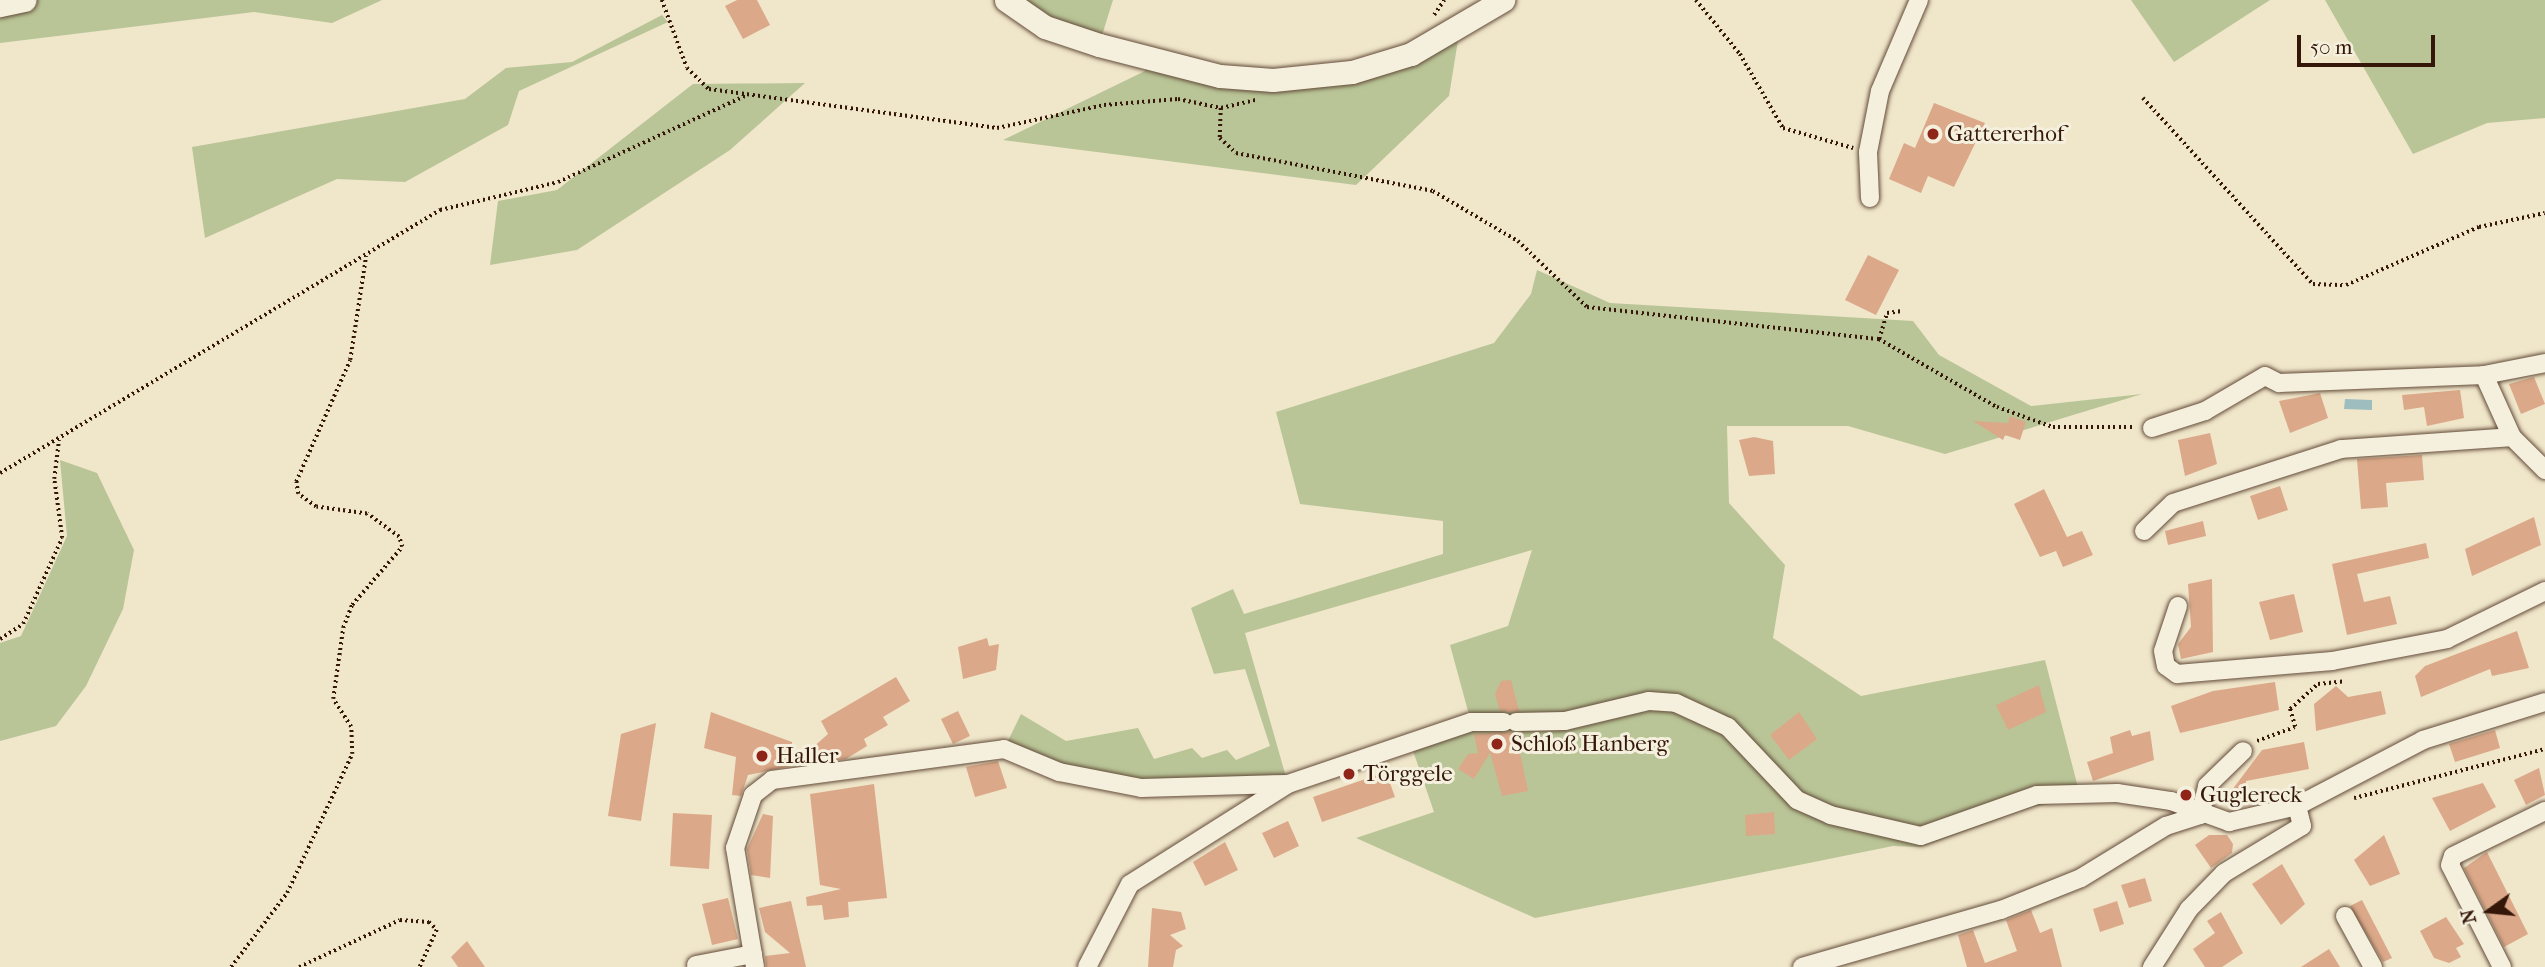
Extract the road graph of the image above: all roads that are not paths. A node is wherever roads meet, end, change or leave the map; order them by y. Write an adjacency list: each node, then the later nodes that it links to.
1 (24, 0): 5 (street)
2 (1006, 0): 3 (street)
3 (1503, 0)
4 (1919, 0): 6 (street)
5 (0, 5)
6 (1870, 198)
7 (2545, 363): 8 (street)
8 (2484, 375): 9 (street); 10 (street)
9 (2152, 428)
10 (2512, 437): 11 (street); 12 (street)
11 (2545, 470)
12 (2144, 531)
13 (2545, 591): 14 (street)
14 (2178, 606)
15 (2545, 702): 18 (street)
16 (2244, 751): 20 (street)
17 (1288, 784): 20 (street); 22 (street); 24 (street)
18 (2297, 806): 20 (street); 26 (street)
19 (2545, 811): 28 (street)
20 (2200, 815): 25 (street)
21 (2345, 916): 27 (street)
22 (754, 960): 23 (street)
23 (696, 965)
24 (1087, 967)
25 (1802, 967)
26 (2151, 967)
27 (2373, 967)
28 (2502, 967)

